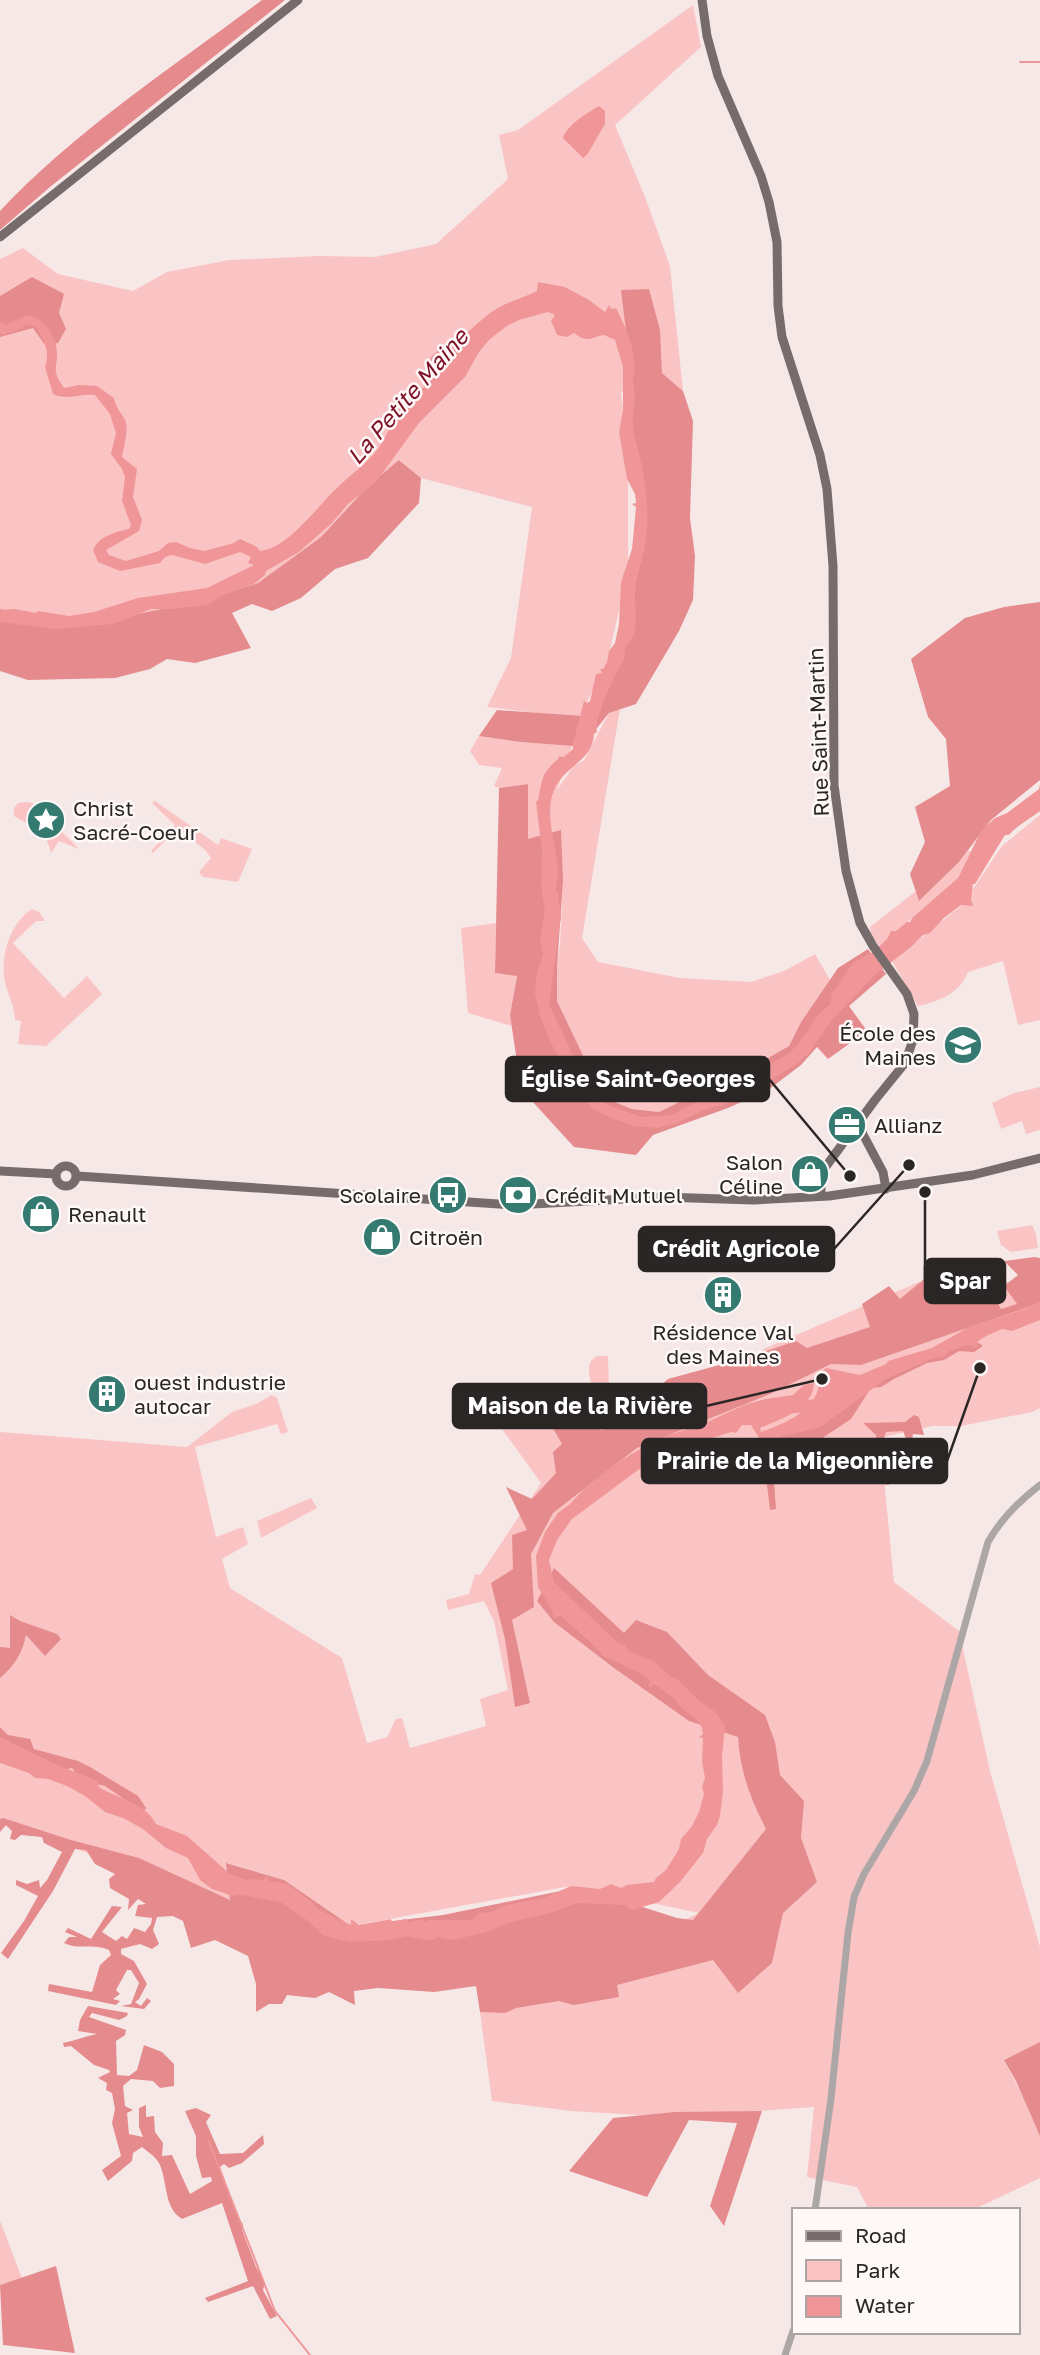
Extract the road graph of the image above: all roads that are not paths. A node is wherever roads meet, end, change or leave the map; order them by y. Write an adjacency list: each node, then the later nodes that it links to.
1 (298, 0): 3 (main road)
2 (702, 0): 4 (main road, Rue Saint-Martin)
3 (0, 237)
4 (858, 1125): 9 (main road); 10 (main road)
5 (1040, 1158): 9 (main road)
6 (0, 1171): 7 (main road)
7 (56, 1174): 8 (main road); 8 (main road)
8 (77, 1176): 10 (main road)
9 (886, 1189): 10 (main road)
10 (821, 1196)
11 (1040, 1485): 12 (street)
12 (815, 2208)
13 (792, 2334): 14 (street)
14 (785, 2355)

